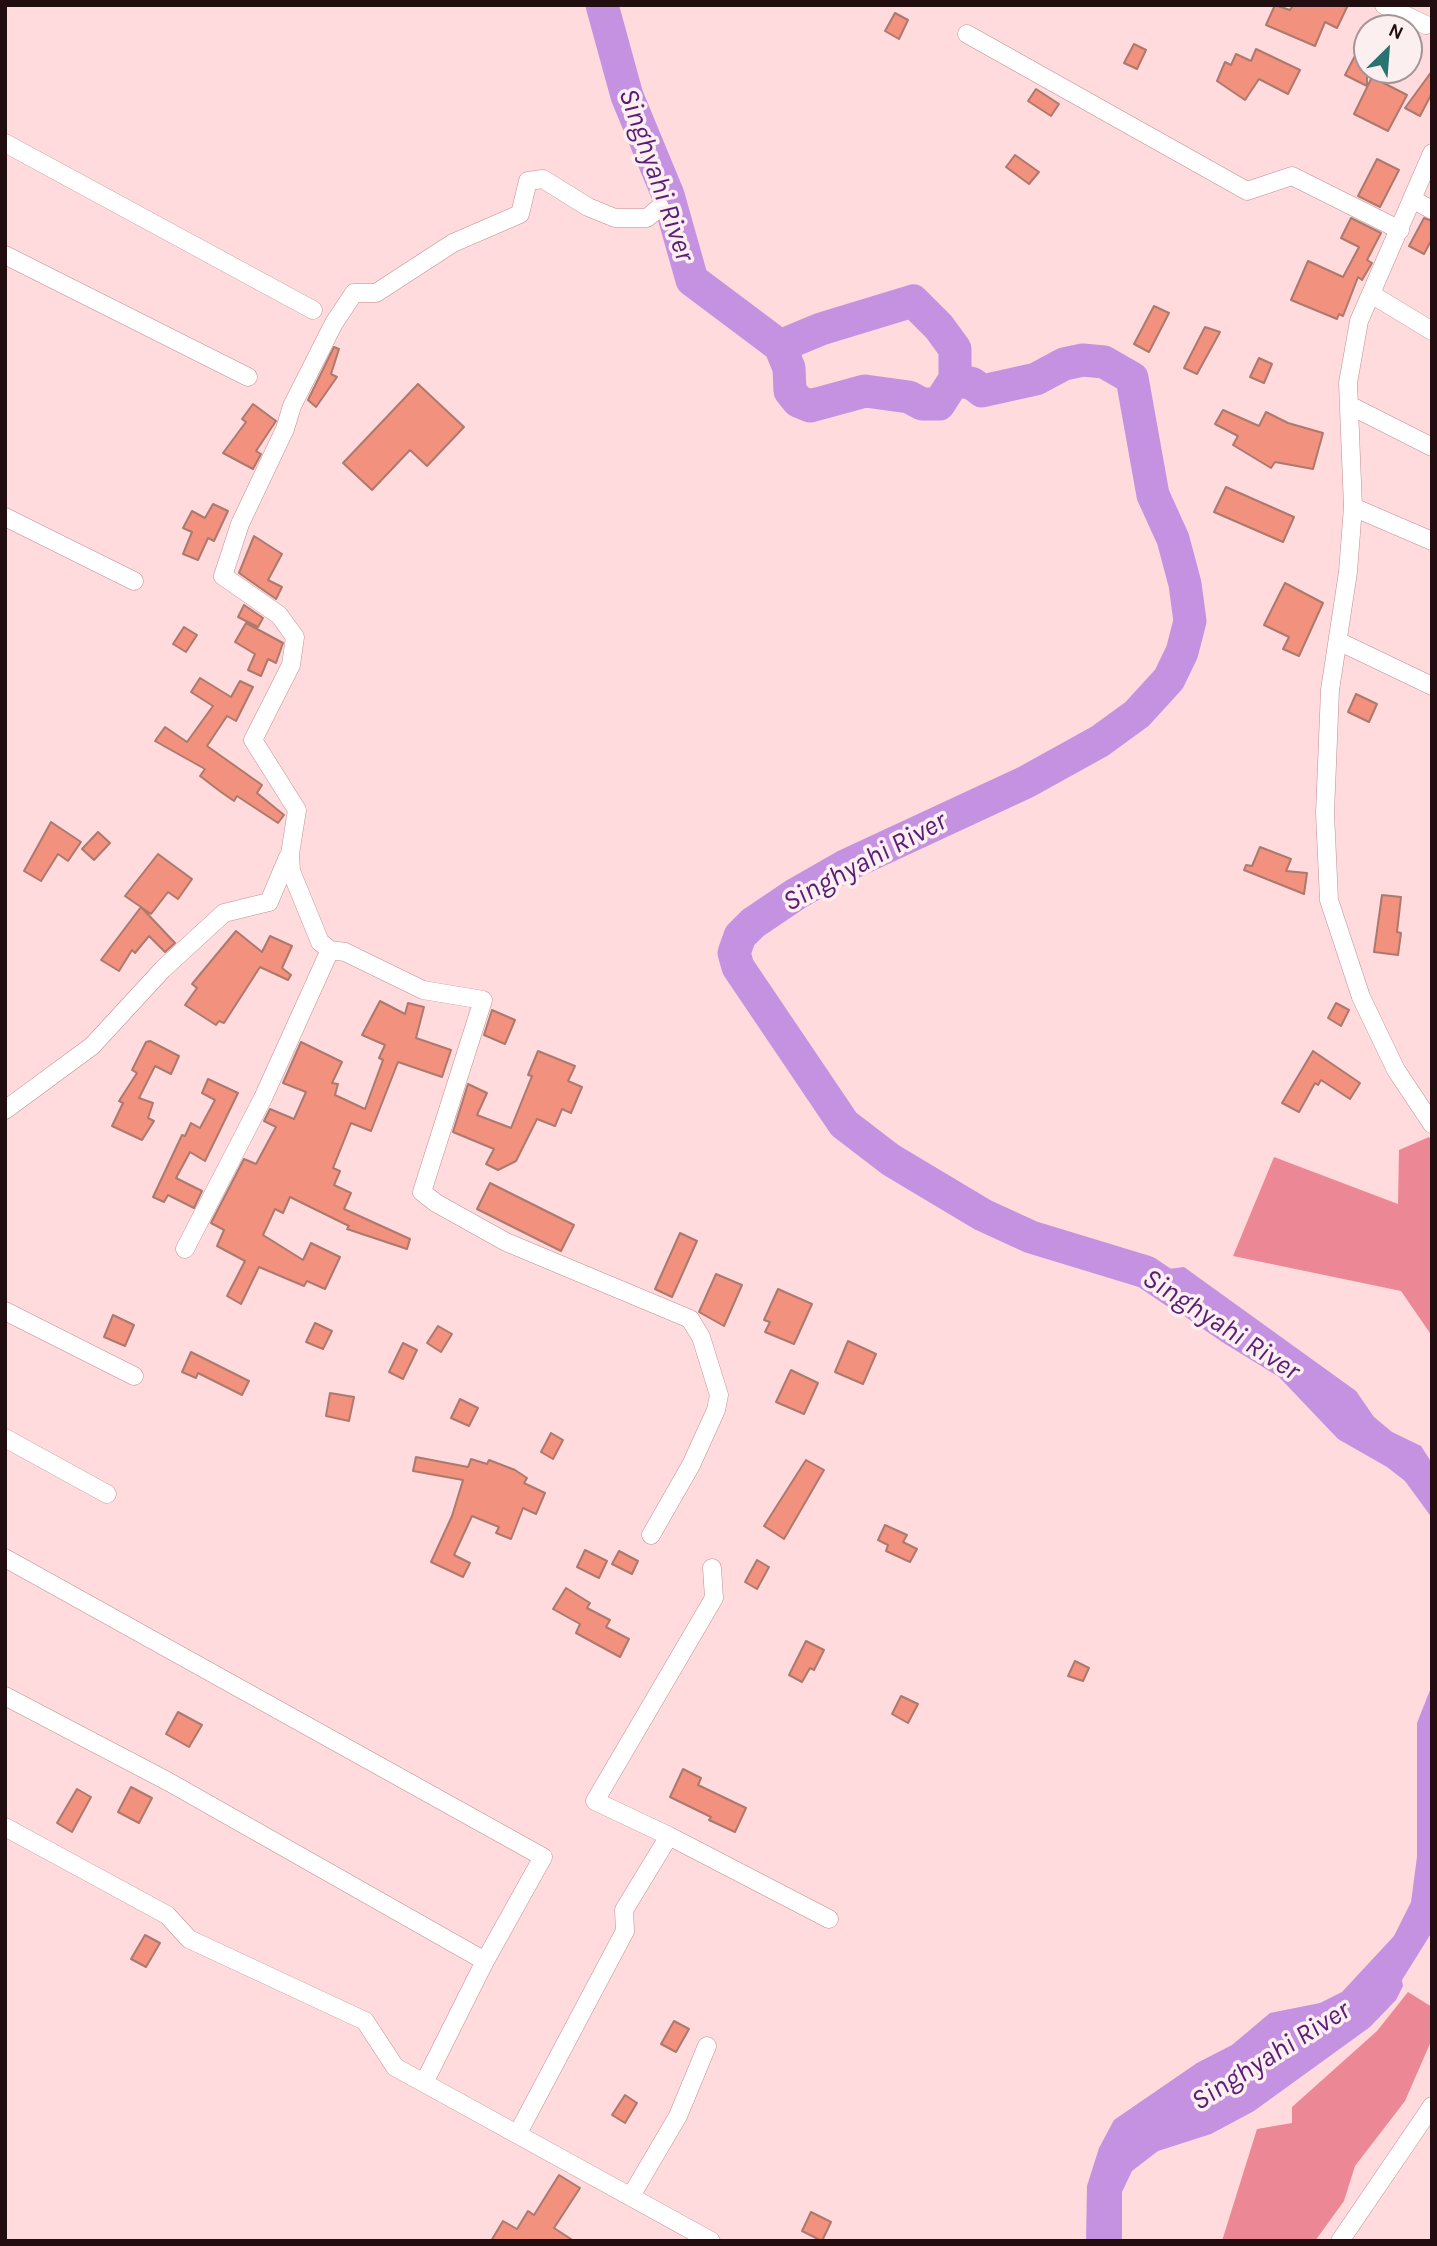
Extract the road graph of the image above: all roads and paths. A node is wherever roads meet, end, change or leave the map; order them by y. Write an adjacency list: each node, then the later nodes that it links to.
1 (1384, 5): 2 (street)
2 (1426, 25)
3 (967, 34): 9 (street)
4 (5, 143): 12 (street)
5 (1432, 153): 6 (street)
6 (1414, 200): 8 (street); 9 (street)
7 (660, 207): 23 (street)
8 (1432, 210)
9 (1400, 230): 11 (street)
10 (5, 255): 14 (street)
11 (1371, 295): 13 (street); 15 (street)
12 (313, 310)
13 (1432, 331)
14 (248, 377)
15 (1349, 405): 16 (street); 17 (street)
16 (1432, 447)
17 (1353, 507): 19 (street); 21 (street)
18 (5, 517): 20 (street)
19 (1432, 541)
20 (134, 581)
21 (1338, 641): 22 (street); 26 (street)
22 (1432, 686)
23 (289, 854): 24 (street); 25 (street)
24 (330, 950): 27 (street); 32 (street)
25 (5, 1110)
26 (1432, 1124)
27 (185, 1249)
28 (5, 1311): 29 (street)
29 (134, 1376)
30 (5, 1438): 31 (street)
31 (107, 1494)
32 (651, 1535)
33 (5, 1558): 39 (street)
34 (712, 1568): 37 (street)
35 (5, 1696): 39 (street)
36 (5, 1827): 41 (street)
37 (669, 1836): 38 (street); 43 (street)
38 (829, 1919)
39 (485, 1961): 41 (street)
40 (707, 2046): 44 (street)
41 (425, 2081): 43 (street)
42 (1432, 2106): 46 (street)
43 (518, 2133): 44 (street)
44 (631, 2196): 45 (street)
45 (712, 2241)
46 (1340, 2241)

